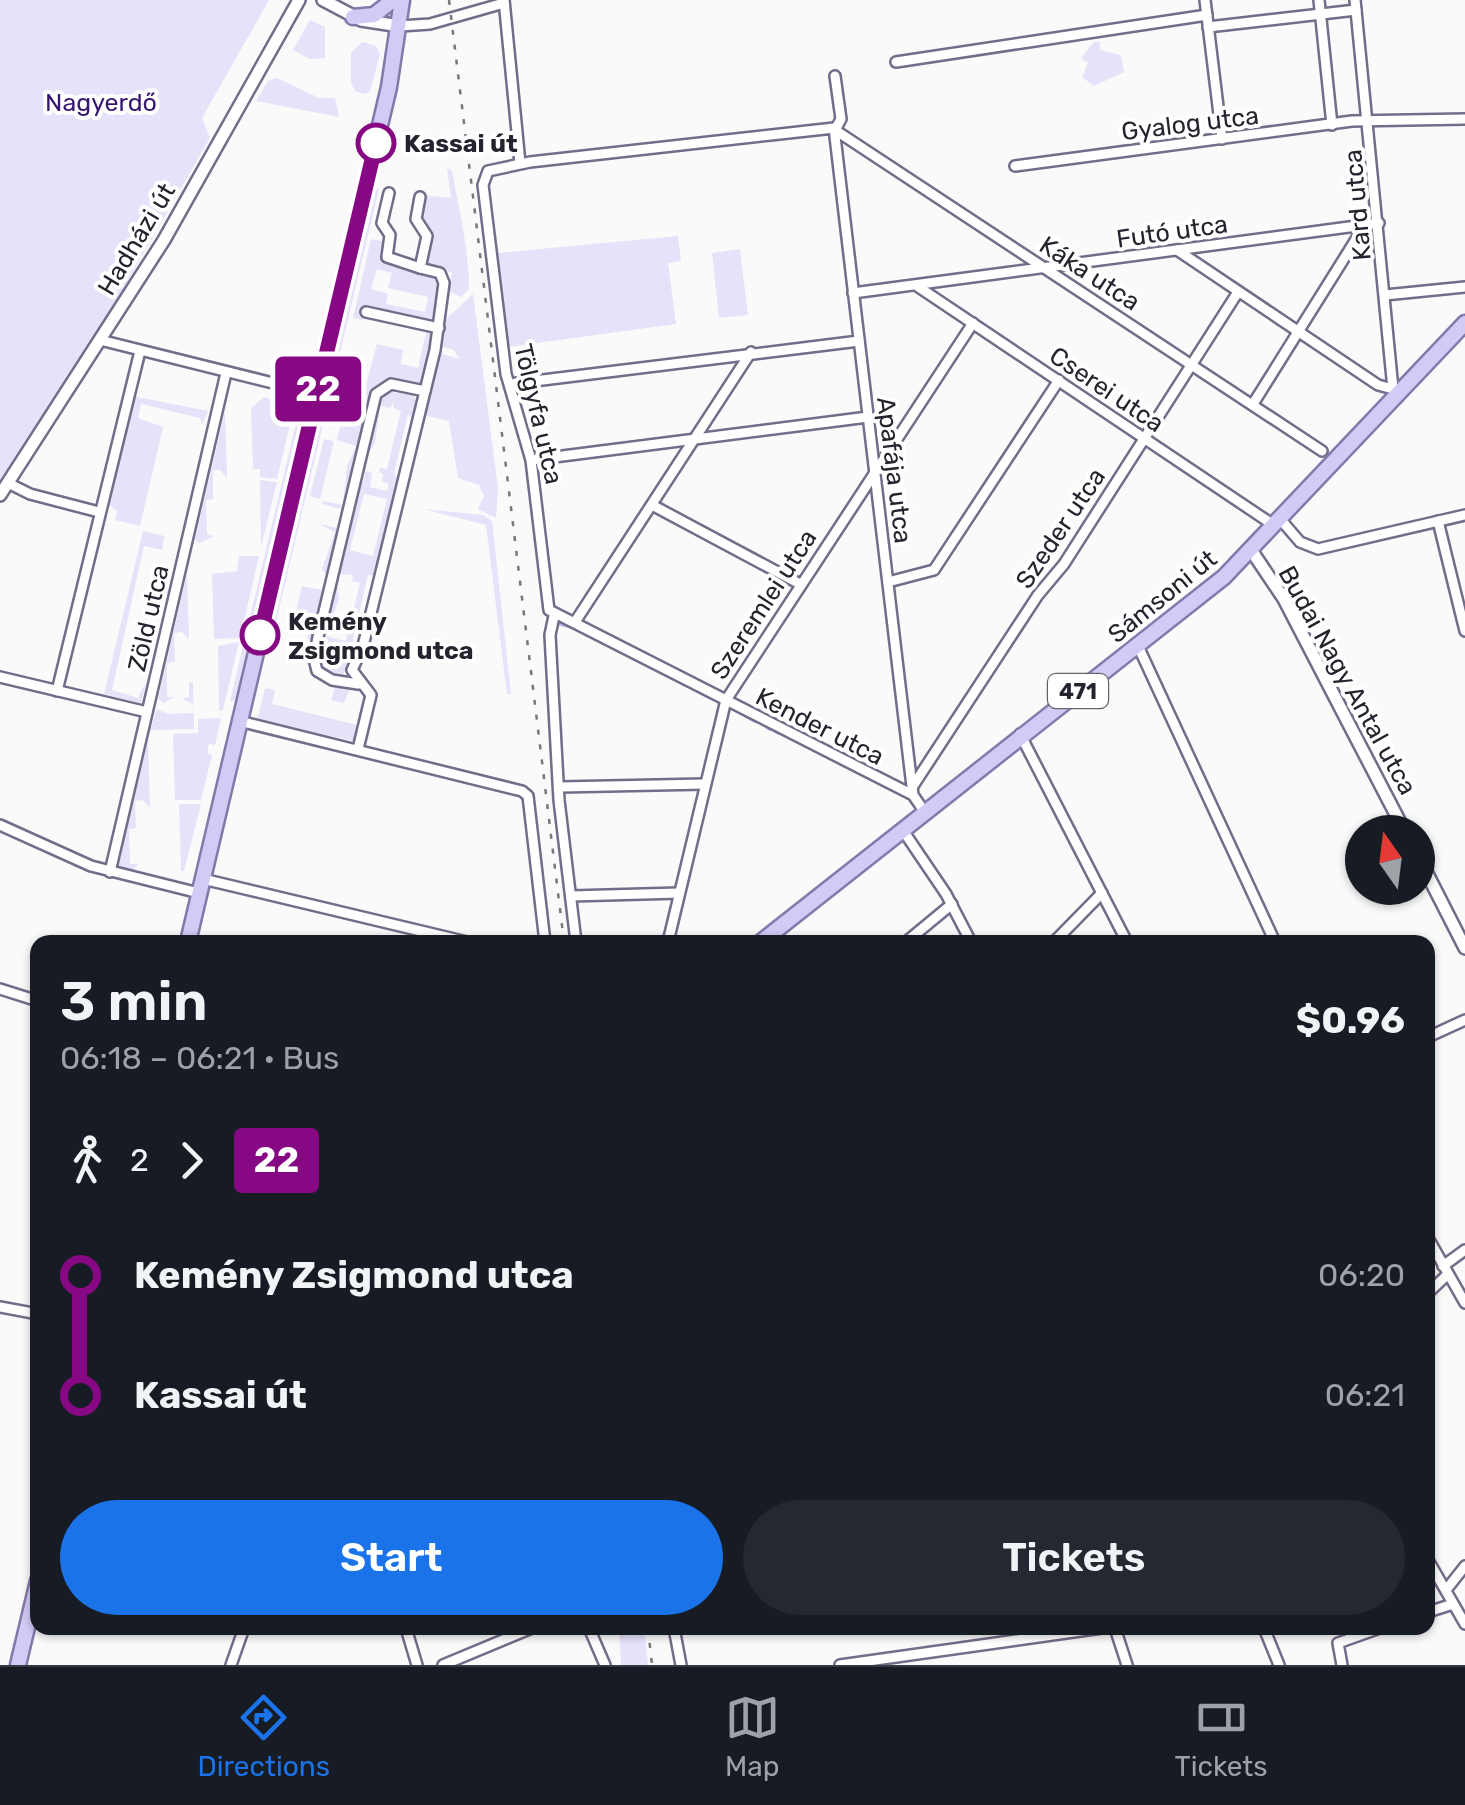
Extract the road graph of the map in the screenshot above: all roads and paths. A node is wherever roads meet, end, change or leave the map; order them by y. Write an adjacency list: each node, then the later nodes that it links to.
1 (299, 0): 39 (street, Hadházi út)
2 (323, 0): 10 (street)
3 (393, 0): 10 (main road)
4 (402, 0): 12 (main road)
5 (1205, 0): 11 (street)
6 (1320, 0): 9 (street, Kard utca)
7 (504, 2): 12 (street); 20 (street)
8 (1356, 5): 9 (street, Kard utca); 16 (street, Kard utca)
9 (1321, 14): 11 (street, Kard utca); 17 (street, Kard utca)
10 (352, 17): 12 (street)
11 (1208, 21): 13 (street, Kard utca); 19 (street)
12 (400, 26): 49 (main road)
13 (896, 62)
14 (835, 76): 18 (street, Apafája utca)
15 (1465, 119): 16 (street, Gyalog utca)
16 (1368, 122): 17 (street, Gyalog utca); 24 (street, Kard utca)
17 (1332, 125): 19 (street, Gyalog utca)
18 (831, 128): 20 (street); 28 (street, Káka utca); 32 (street, Apafája utca)
19 (1222, 139): 21 (street, Gyalog utca)
20 (520, 163): 46 (street, Tölgyfa utca)
21 (1015, 166)
22 (389, 193): 27 (street)
23 (420, 198): 27 (street)
24 (1378, 223): 25 (street, Futó utca); 33 (street, Kard utca)
25 (1365, 225): 26 (street, Futó utca); 38 (street)
26 (1177, 250): 28 (street, Futó utca); 31 (street)
27 (420, 268): 37 (street)
28 (1047, 269): 29 (street, Futó utca); 43 (street, Káka utca)
29 (917, 286): 32 (street, Futó utca); 35 (street, Cserei utca)
30 (1465, 287): 33 (street)
31 (1238, 292): 38 (street); 43 (street, Szeder utca)
32 (853, 293): 40 (street, Apafája utca)
33 (1385, 296): 48 (street, Kard utca)
34 (366, 312): 37 (street)
35 (973, 323): 45 (street, Cserei utca); 56 (street, Szeremlei utca)
36 (1465, 323): 48 (main road, Sámsoni út / 471)
37 (438, 328): 47 (street)
38 (1298, 332): 48 (street); 50 (street)
39 (100, 340): 41 (street); 57 (street, Hadházi út)
40 (859, 341): 42 (street); 51 (street, Apafája utca)
41 (140, 351): 44 (street); 59 (street)
42 (751, 352): 46 (street); 53 (street)
43 (1192, 364): 50 (street, Káka utca); 52 (street, Szeder utca)
44 (226, 373): 49 (street); 74 (street, Zöld utca)
45 (1059, 380): 52 (street, Cserei utca); 64 (street)
46 (510, 384): 55 (street, Tölgyfa utca)
47 (425, 391): 71 (street); 71 (street)
48 (1396, 391): 62 (main road, Sámsoni út / 471)
49 (317, 394): 75 (main road)
50 (1253, 404): 54 (street, Káka utca)
51 (868, 417): 53 (street); 56 (street, Apafája utca)
52 (1144, 438): 62 (street, Cserei utca); 80 (street, Szeder utca)
53 (694, 440): 55 (street); 58 (street)
54 (1322, 451)
55 (531, 460): 66 (street, Tölgyfa utca)
56 (874, 470): 64 (street, Apafája utca); 65 (street, Szeremlei utca)
57 (4, 489): 59 (street)
58 (652, 505): 65 (street); 67 (street)
59 (99, 512): 72 (street)
60 (1465, 515): 61 (street)
61 (1438, 521): 62 (street, Cserei utca); 68 (street)
62 (1278, 523): 63 (main road, Sámsoni út / 471)
63 (1251, 550): 69 (main road, Sámsoni út / 471); 82 (street, Budai Nagy Antal utca)
64 (888, 582): 80 (street, Apafája utca)
65 (800, 584): 73 (street, Szeremlei utca)
66 (552, 613): 67 (street, Kender utca); 79 (street, Tölgyfa utca)
67 (575, 622): 73 (street, Kender utca)
68 (1465, 631)
69 (1138, 646): 76 (main road, Sámsoni út / 471); 102 (street)
70 (0, 677): 72 (street)
71 (361, 684): 77 (street)
72 (57, 691): 74 (street)
73 (726, 700): 78 (street, Szeremlei utca); 80 (street, Kender utca)
74 (147, 712): 85 (street, Zöld utca)
75 (240, 721): 77 (street); 86 (main road)
76 (1020, 734): 81 (main road, Sámsoni út / 471); 89 (street)
77 (358, 749): 94 (street)
78 (705, 784): 79 (street); 88 (street, Szeremlei utca)
79 (560, 787): 90 (street, Tölgyfa utca)
80 (913, 790): 81 (street, Apafája utca)
81 (924, 811): 84 (main road, Sámsoni út / 471)
82 (1396, 815)
83 (0, 826): 85 (street)
84 (902, 829): 91 (street); 97 (main road, Sámsoni út / 471)
85 (110, 872): 86 (street)
86 (201, 886): 92 (main road); 93 (street)
87 (1435, 889): 103 (street)
88 (679, 893): 90 (street); 96 (street, Szeremlei utca)
89 (1102, 894): 100 (street); 101 (street)
90 (571, 896): 95 (street, Tölgyfa utca)
91 (952, 904): 98 (street); 99 (street)
92 (190, 935)
93 (434, 935)
94 (544, 935)
95 (575, 935)
96 (670, 935)
97 (777, 935)
98 (914, 935)
99 (968, 935)
100 (1061, 935)
101 (1123, 935)
102 (1272, 935)
103 (1465, 948)
104 (0, 989): 105 (street)
105 (30, 998)
106 (1465, 1020): 107 (street)
107 (1435, 1034)
108 (1435, 1250): 110 (street)
109 (1465, 1250): 110 (street)
110 (1446, 1270): 111 (street); 112 (street)
111 (1435, 1284)
112 (1465, 1303)
113 (0, 1307): 114 (street)
114 (30, 1313)
115 (1465, 1566): 117 (street)
116 (1435, 1572): 117 (street)
117 (1446, 1590): 118 (street)
118 (1454, 1604): 119 (street); 121 (street)
119 (1435, 1610)
120 (30, 1614): 131 (main road)
121 (1465, 1624)
122 (242, 1635): 132 (street)
123 (408, 1635): 133 (street)
124 (515, 1635): 134 (street)
125 (592, 1635): 135 (street)
126 (676, 1635): 136 (street)
127 (1052, 1635): 137 (street)
128 (1117, 1635): 138 (street)
129 (1267, 1635): 139 (street)
130 (1362, 1635): 140 (street)
131 (18, 1665)
132 (231, 1665)
133 (417, 1665)
134 (443, 1665)
135 (604, 1665)
136 (682, 1665)
137 (840, 1665)
138 (1127, 1665)
139 (1279, 1665)
140 (1342, 1665)

